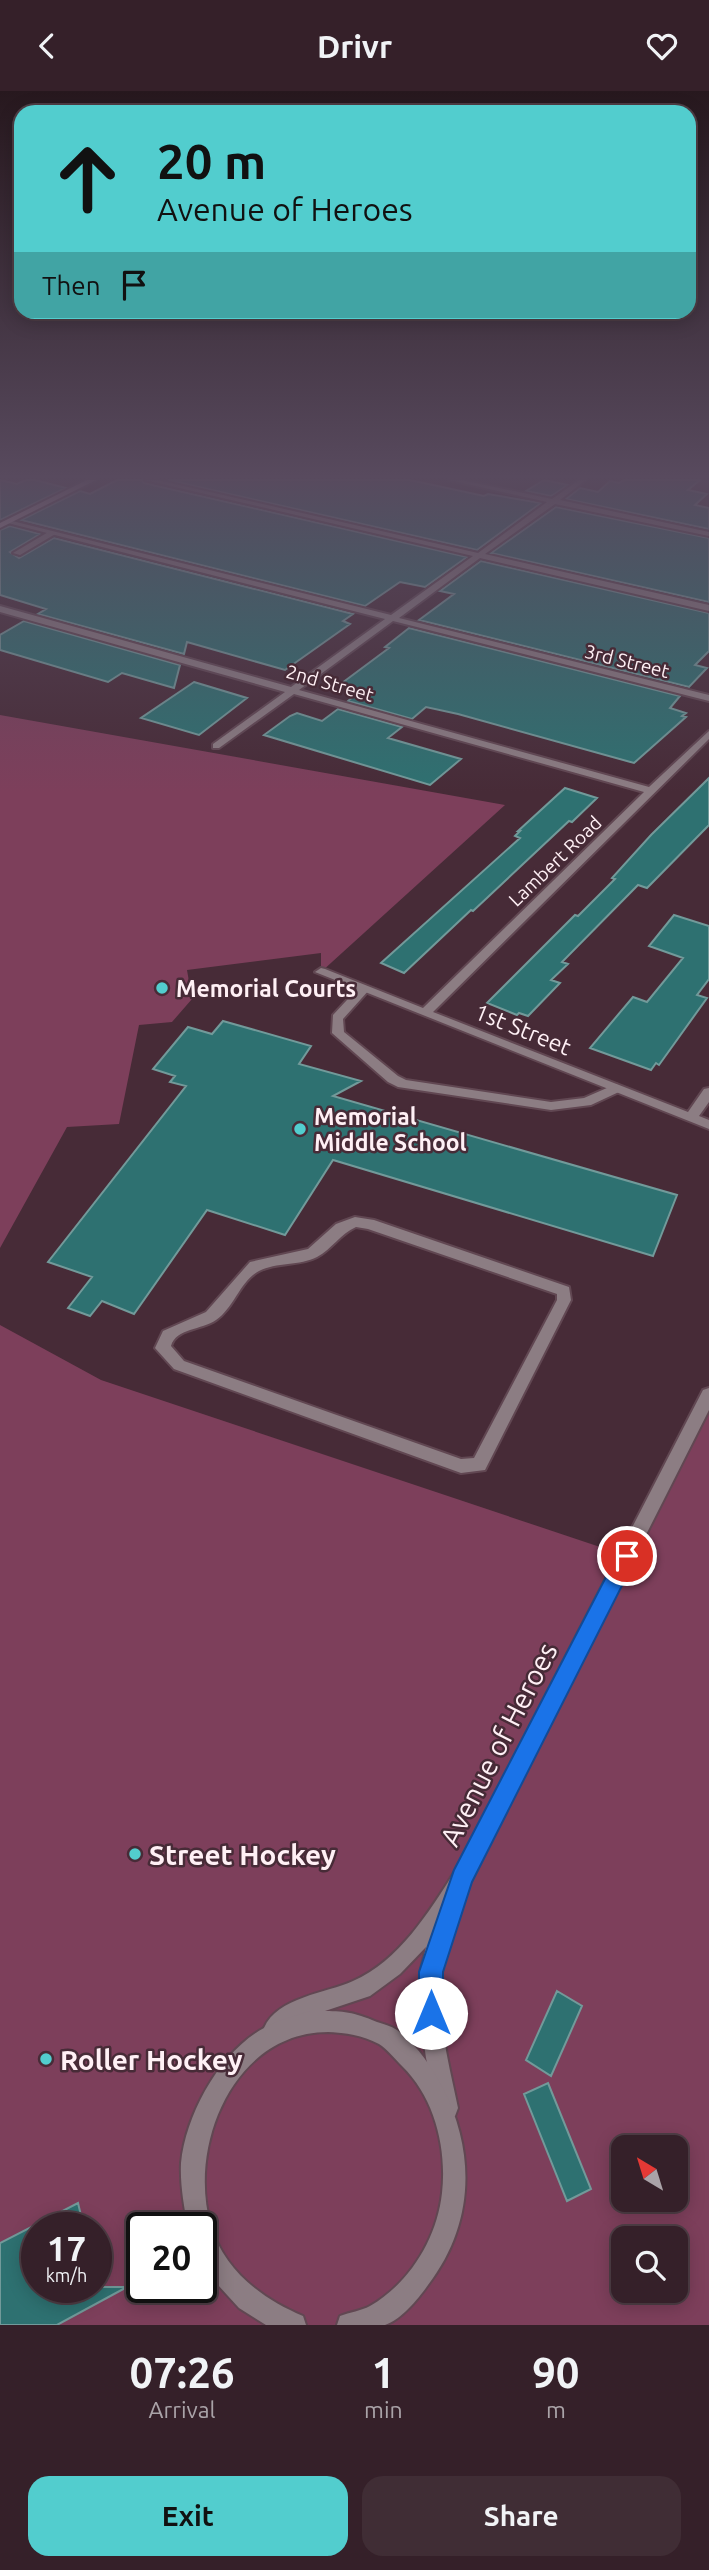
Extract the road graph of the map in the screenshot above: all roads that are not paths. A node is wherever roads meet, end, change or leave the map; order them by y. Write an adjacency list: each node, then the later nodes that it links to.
1 (257, 584): 6 (street, 3rd Street)
2 (439, 584): 6 (street)
3 (606, 584): 4 (street)
4 (709, 608)
5 (0, 609): 7 (street, 2nd Street)
6 (392, 618): 7 (street); 8 (street, 3rd Street)
7 (293, 690): 10 (street); 11 (street, 2nd Street)
8 (709, 698)
9 (709, 734): 11 (street, Lambert Road)
10 (216, 746)
11 (651, 790): 14 (street, Lambert Road)
12 (321, 972): 13 (street, 1st Street)
13 (363, 989): 14 (street, 1st Street); 15 (street)
14 (425, 1013): 15 (street, 1st Street)
15 (616, 1088): 17 (street, 1st Street)
16 (709, 1092): 17 (street)
17 (691, 1118): 18 (street)
18 (709, 1126)
19 (709, 1394): 21 (street, Avenue of Heroes)
20 (479, 1465): 20 (street)
21 (462, 1878): 22 (street, Avenue of Heroes); 23 (street)
22 (255, 2044): 23 (street, Avenue of Heroes); 24 (street, Avenue of Heroes)
23 (451, 2133): 27 (street, Avenue of Heroes)
24 (198, 2212)
25 (217, 2266): 26 (street, Avenue of Heroes)
26 (294, 2325)
27 (349, 2325)

